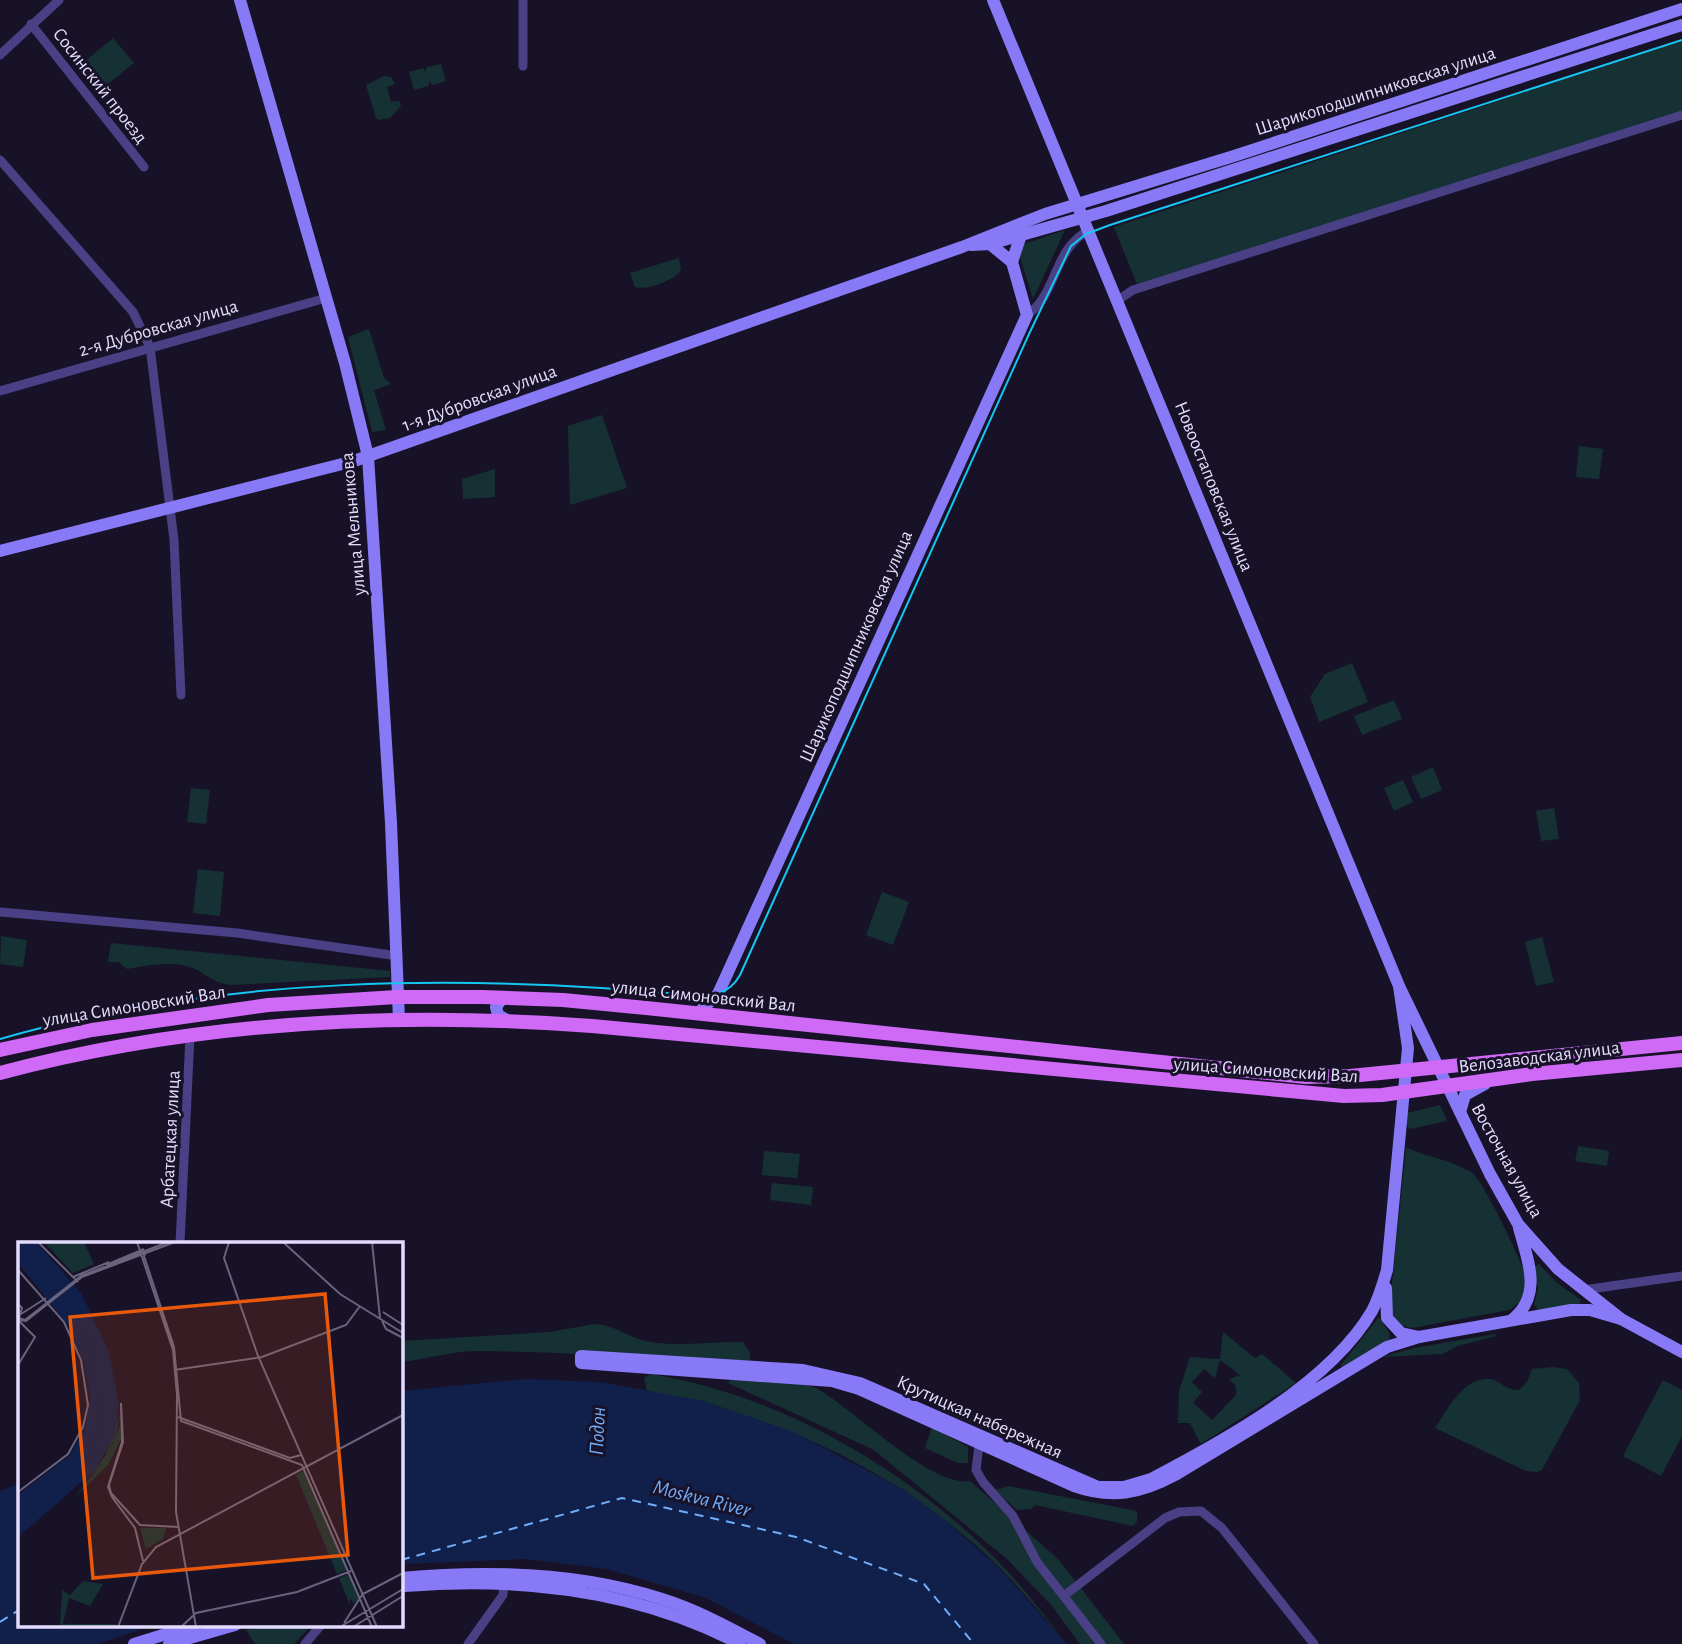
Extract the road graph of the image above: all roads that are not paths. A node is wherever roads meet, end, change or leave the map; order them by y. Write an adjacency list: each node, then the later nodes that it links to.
1 (59, 0): 6 (street)
2 (240, 0): 20 (main road, улица Мельникова)
3 (523, 0): 9 (street)
4 (993, 0): 13 (main road, Новоостаповская улица)
5 (1682, 9): 13 (main road, Шарикоподшипниковская улица)
6 (31, 24): 8 (street); 12 (street, Сосинский проезд)
7 (1682, 25): 14 (main road, Шарикоподшипниковская улица)
8 (0, 55)
9 (523, 66)
10 (1682, 115): 21 (street)
11 (0, 160): 23 (street)
12 (144, 167)
13 (1079, 204): 14 (main road, Новоостаповская улица); 18 (main road, 1-я Дубровская улица)
14 (1084, 217): 15 (main road, Новоостаповская улица); 16 (main road, 1-я Дубровская улица)
15 (1090, 230): 21 (main road, Новоостаповская улица); 22 (street, Шарикоподшипниковская улица)
16 (1021, 235): 17 (main road, 1-я Дубровская улица); 19 (main road)
17 (990, 244): 18 (main road, 1-я Дубровская улица); 19 (main road)
18 (962, 247): 25 (main road, 1-я Дубровская улица)
19 (1012, 262): 22 (main road)
20 (326, 298): 23 (street, 2-я Дубровская улица); 25 (main road, улица Мельникова)
21 (1118, 300): 31 (main road, Новоостаповская улица)
22 (1027, 315): 32 (main road, Шарикоподшипниковская улица)
23 (150, 346): 24 (street, 2-я Дубровская улица); 26 (street)
24 (0, 391)
25 (368, 456): 26 (main road, 1-я Дубровская улица); 30 (main road, улица Мельникова)
26 (170, 510): 27 (main road, 1-я Дубровская улица); 28 (street)
27 (0, 551)
28 (181, 695)
29 (0, 912): 30 (street)
30 (398, 956): 33 (main road, улица Мельникова)
31 (1399, 986): 50 (main road, Новоостаповская улица); 51 (main road, Новоостаповская улица)
32 (718, 994): 35 (main road); 36 (main road)
33 (397, 998): 34 (main road, улица Симоновский Вал); 37 (main road, улица Симоновский Вал); 38 (main road, улица Мельникова)
34 (508, 998): 35 (main road, улица Симоновский Вал); 39 (main road)
35 (697, 1014): 36 (main road, улица Симоновский Вал)
36 (729, 1018): 40 (main road, улица Симоновский Вал); 43 (street)
37 (154, 1020): 41 (main road, улица Симоновский Вал); 44 (street)
38 (399, 1020): 39 (main road, улица Симоновский Вал); 42 (main road, улица Симоновский Вал)
39 (507, 1020): 43 (main road, улица Симоновский Вал)
40 (854, 1029): 46 (main road); 53 (main road, улица Симоновский Вал)
41 (92, 1030): 47 (main road, улица Симоновский Вал); 48 (street)
42 (190, 1036): 44 (main road, улица Симоновский Вал); 60 (street, Арбатецкая улица)
43 (727, 1038): 46 (main road, улица Симоновский Вал)
44 (158, 1041): 48 (main road, улица Симоновский Вал)
45 (1682, 1042): 50 (main road, Велозаводская улица)
46 (852, 1049): 57 (main road, улица Симоновский Вал)
47 (0, 1050)
48 (96, 1051): 52 (main road, улица Симоновский Вал)
49 (1682, 1060): 54 (main road, Велозаводская улица)
50 (1437, 1066): 51 (main road, Велозаводская улица); 55 (main road, Восточная улица)
51 (1405, 1070): 53 (main road, улица Симоновский Вал); 56 (main road, Новоостаповская улица)
52 (0, 1073)
53 (1345, 1076): 57 (street)
54 (1494, 1080): 55 (main road, Велозаводская улица); 58 (main road)
55 (1447, 1087): 56 (main road, Велозаводская улица); 58 (main road, Восточная улица)
56 (1402, 1093): 57 (main road, улица Симоновский Вал); 61 (main road, Новоостаповская улица)
57 (1344, 1096)
58 (1460, 1112): 59 (main road, Восточная улица)
59 (1518, 1224): 63 (main road, Восточная улица); 66 (main road)
60 (180, 1242)
61 (1387, 1270): 67 (main road); 70 (main road, Крутицкая набережная)
62 (1682, 1276): 63 (street)
63 (1583, 1290): 65 (main road, Восточная улица)
64 (1590, 1310): 65 (main road, Восточная улица); 66 (main road, Крутицкая набережная)
65 (1621, 1319): 68 (main road, Восточная улица)
66 (1512, 1321): 67 (main road, Крутицкая набережная)
67 (1419, 1337): 70 (main road, Крутицкая набережная)
68 (1682, 1352)
69 (581, 1359): 70 (main road, Крутицкая набережная)
70 (981, 1441): 74 (street)
71 (402, 1578): 72 (main road)
72 (503, 1580): 73 (main road); 81 (street); 82 (main road); 83 (main road)
73 (402, 1586)
74 (1065, 1595): 84 (street); 85 (street)
75 (192, 1626): 78 (main road)
76 (232, 1626): 79 (main road)
77 (319, 1626): 80 (street)
78 (134, 1644)
79 (169, 1644)
80 (305, 1644)
81 (468, 1644)
82 (740, 1644)
83 (760, 1644)
84 (1101, 1644)
85 (1314, 1644)

